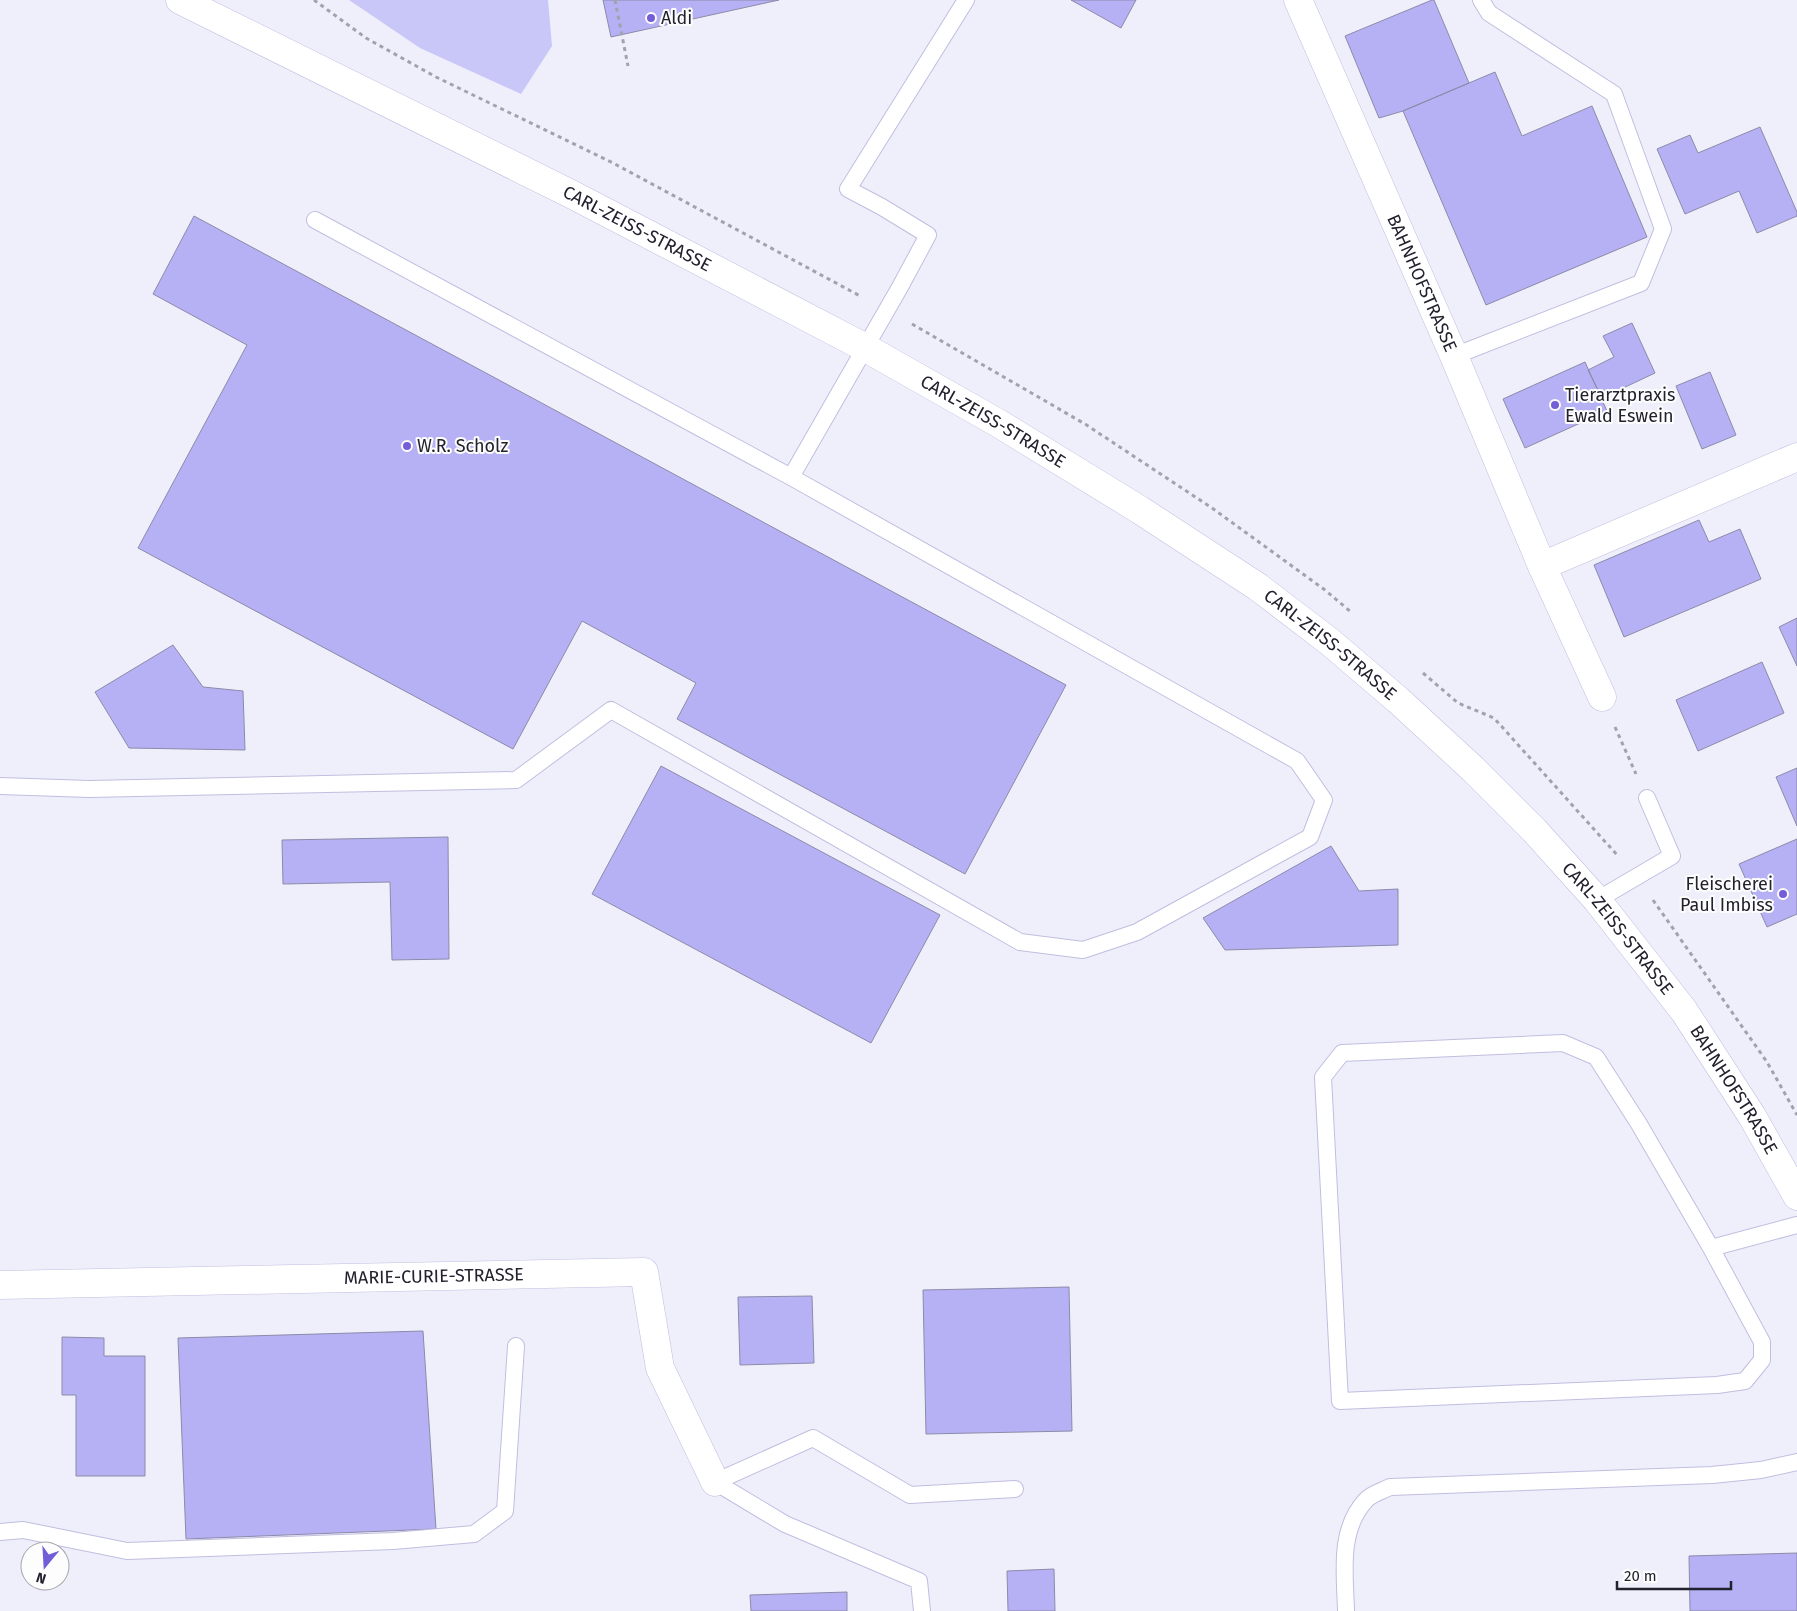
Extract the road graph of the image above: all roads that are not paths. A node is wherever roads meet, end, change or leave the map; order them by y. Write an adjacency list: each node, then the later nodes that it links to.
1 (180, 0): 6 (main road, CARL-ZEISS-STRASSE)
2 (219, 0): 6 (main road)
3 (966, 0): 8 (lane)
4 (1298, 0): 9 (main road, BAHNHOFSTRASSE)
5 (1482, 0): 9 (lane)
6 (239, 28): 8 (main road, CARL-ZEISS-STRASSE)
7 (315, 220): 11 (lane)
8 (864, 347): 11 (lane); 16 (main road, CARL-ZEISS-STRASSE)
9 (1454, 356): 12 (main road, BAHNHOFSTRASSE)
10 (1797, 457): 12 (main road)
11 (791, 476): 14 (lane)
12 (1542, 566): 13 (main road, BAHNHOFSTRASSE)
13 (1602, 697)
14 (0, 786)
15 (1647, 798): 16 (lane)
16 (1597, 900): 17 (main road, CARL-ZEISS-STRASSE)
17 (1684, 1011): 18 (main road, BAHNHOFSTRASSE)
18 (1797, 1196)
19 (1797, 1225): 20 (lane)
20 (1711, 1248): 20 (lane)
21 (0, 1285): 24 (main road, MARIE-CURIE-STRASSE)
22 (516, 1346): 26 (lane)
23 (1797, 1462): 28 (lane)
24 (715, 1482): 25 (lane); 27 (lane)
25 (1015, 1489)
26 (0, 1532)
27 (922, 1611)
28 (1346, 1611)

